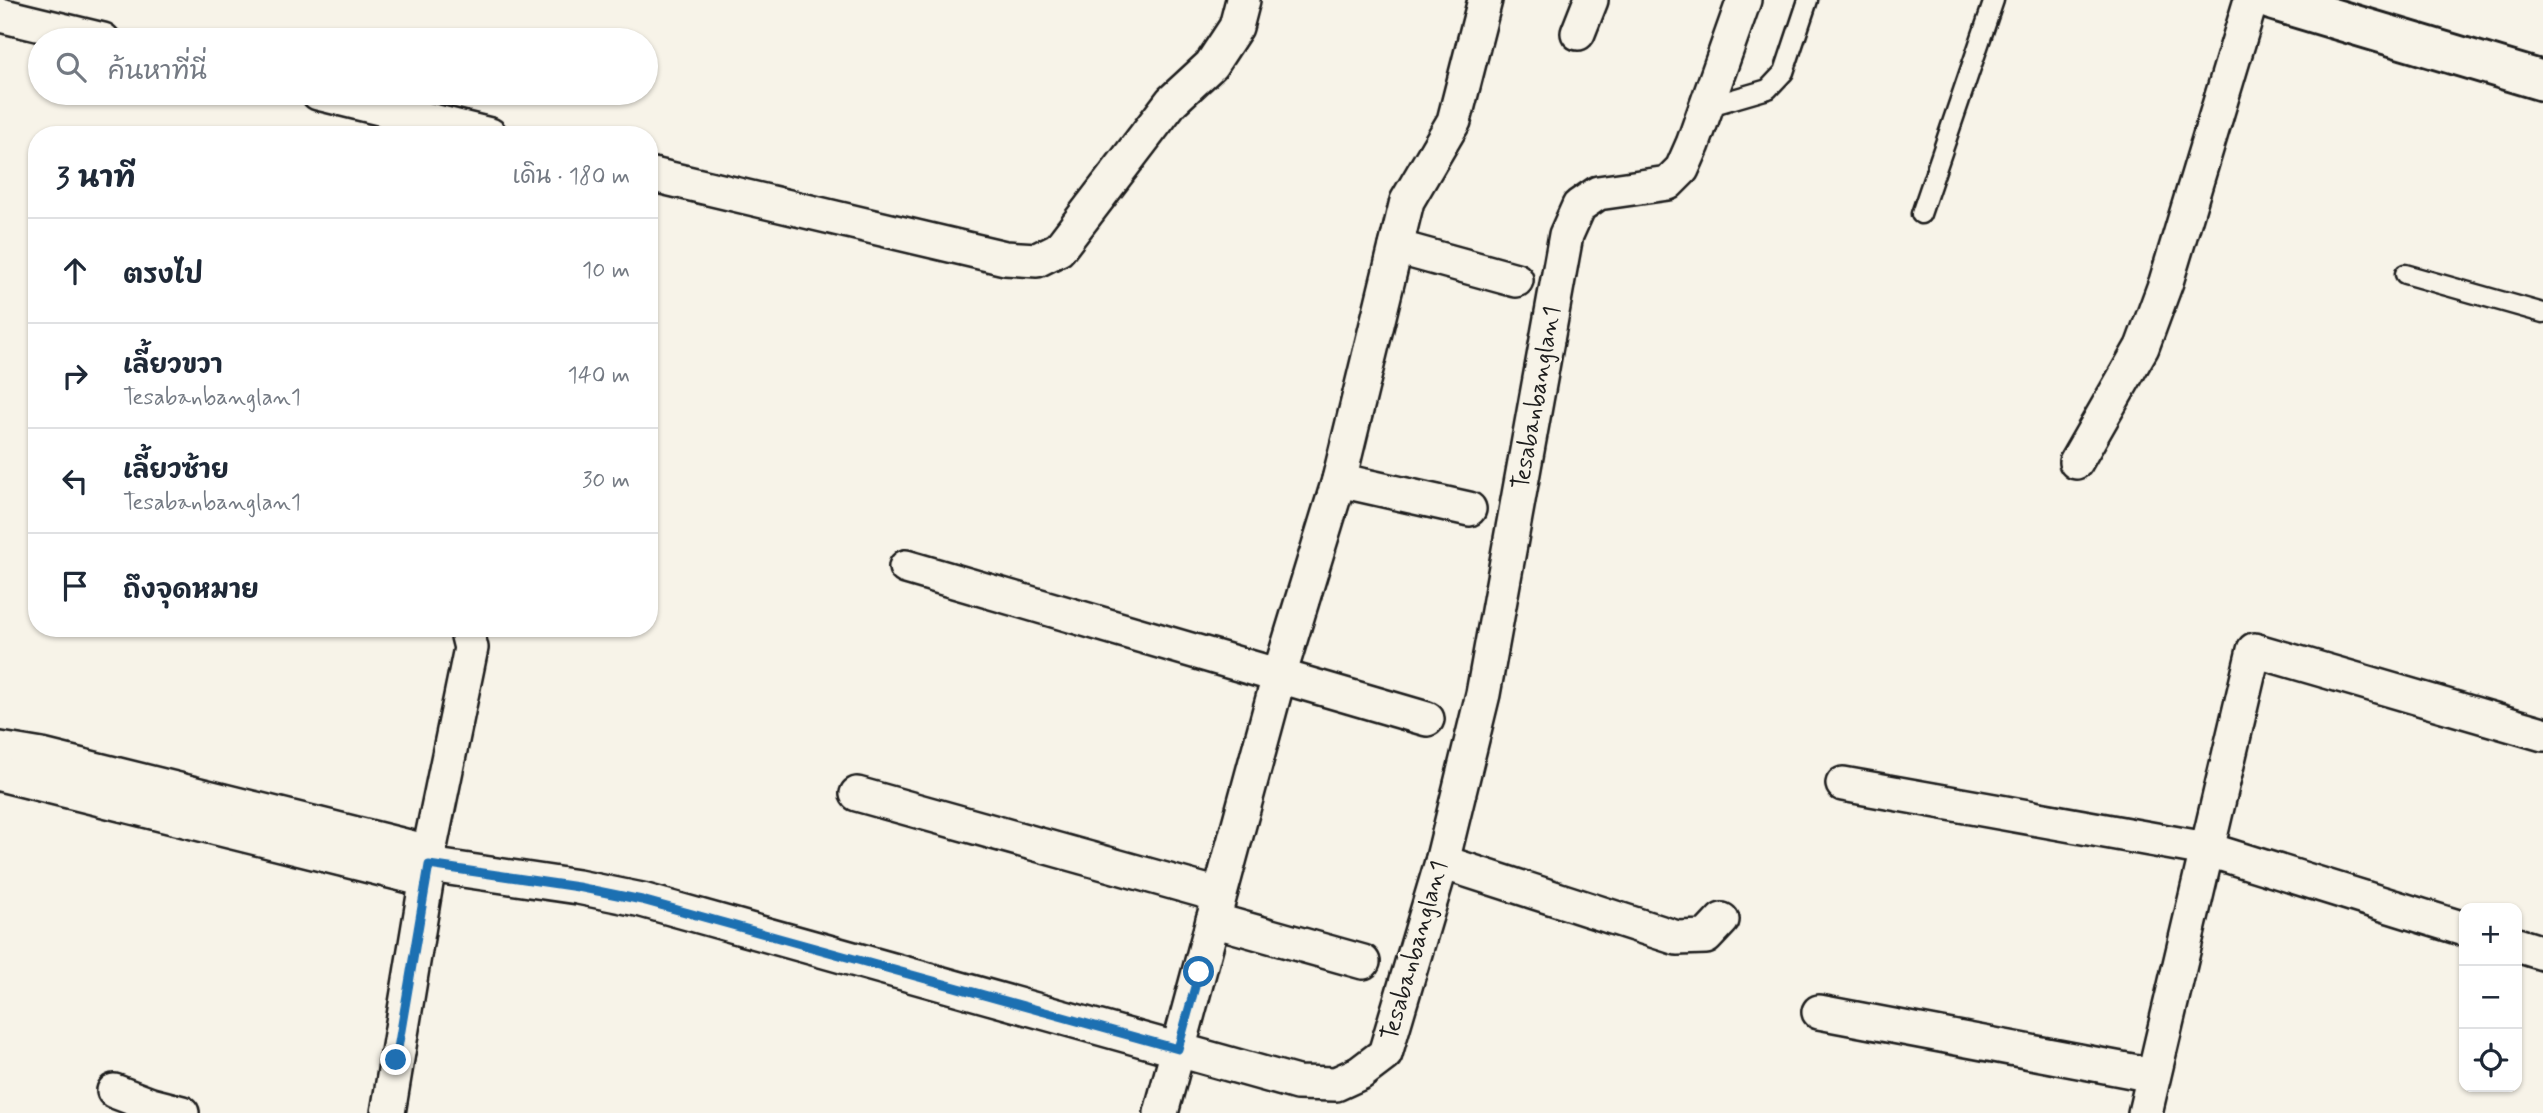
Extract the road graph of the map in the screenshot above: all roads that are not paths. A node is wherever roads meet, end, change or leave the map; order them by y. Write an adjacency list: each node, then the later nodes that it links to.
1 (1243, 0): 16 (street)
2 (1485, 0): 18 (street)
3 (1591, 0): 11 (street)
4 (1744, 0): 14 (street, Tesabanbanglan1)
5 (1808, 0): 14 (lane)
6 (1994, 0): 17 (lane)
7 (2251, 0): 22 (street)
8 (2271, 0): 12 (street)
9 (0, 15): 10 (street)
10 (54, 28)
11 (1578, 33)
12 (2543, 82)
13 (367, 105): 15 (street)
14 (1706, 107): 36 (street, Tesabanbanglan1)
15 (453, 126)
16 (658, 176)
17 (1921, 214)
18 (1396, 247): 20 (street); 23 (street)
19 (2405, 274): 21 (lane)
20 (1516, 280)
21 (2543, 313)
22 (2076, 462)
23 (1339, 480): 24 (street); 27 (street)
24 (1469, 509)
25 (906, 567): 27 (street)
26 (468, 637): 37 (street)
27 (1279, 676): 28 (street); 38 (street)
28 (1427, 719)
29 (2543, 734): 35 (street)
30 (0, 749): 34 (street)
31 (0, 774): 34 (street)
32 (1843, 784): 35 (street)
33 (857, 794): 38 (street)
34 (220, 814): 37 (street, Tesabanbanglan1)
35 (2206, 849): 40 (street); 46 (street)
36 (1442, 862): 39 (street); 45 (street, Tesabanbanglan1)
37 (428, 866): 45 (street, Tesabanbanglan1); 49 (street)
38 (1216, 907): 43 (street); 45 (street)
39 (1721, 920)
40 (2459, 927)
41 (2522, 947): 42 (street)
42 (2543, 953)
43 (1363, 962)
44 (1819, 1012): 46 (street)
45 (1178, 1049): 50 (street)
46 (2153, 1075): 51 (street)
47 (114, 1091): 48 (street)
48 (182, 1113)
49 (388, 1113)
50 (1161, 1113)
51 (2146, 1113)

